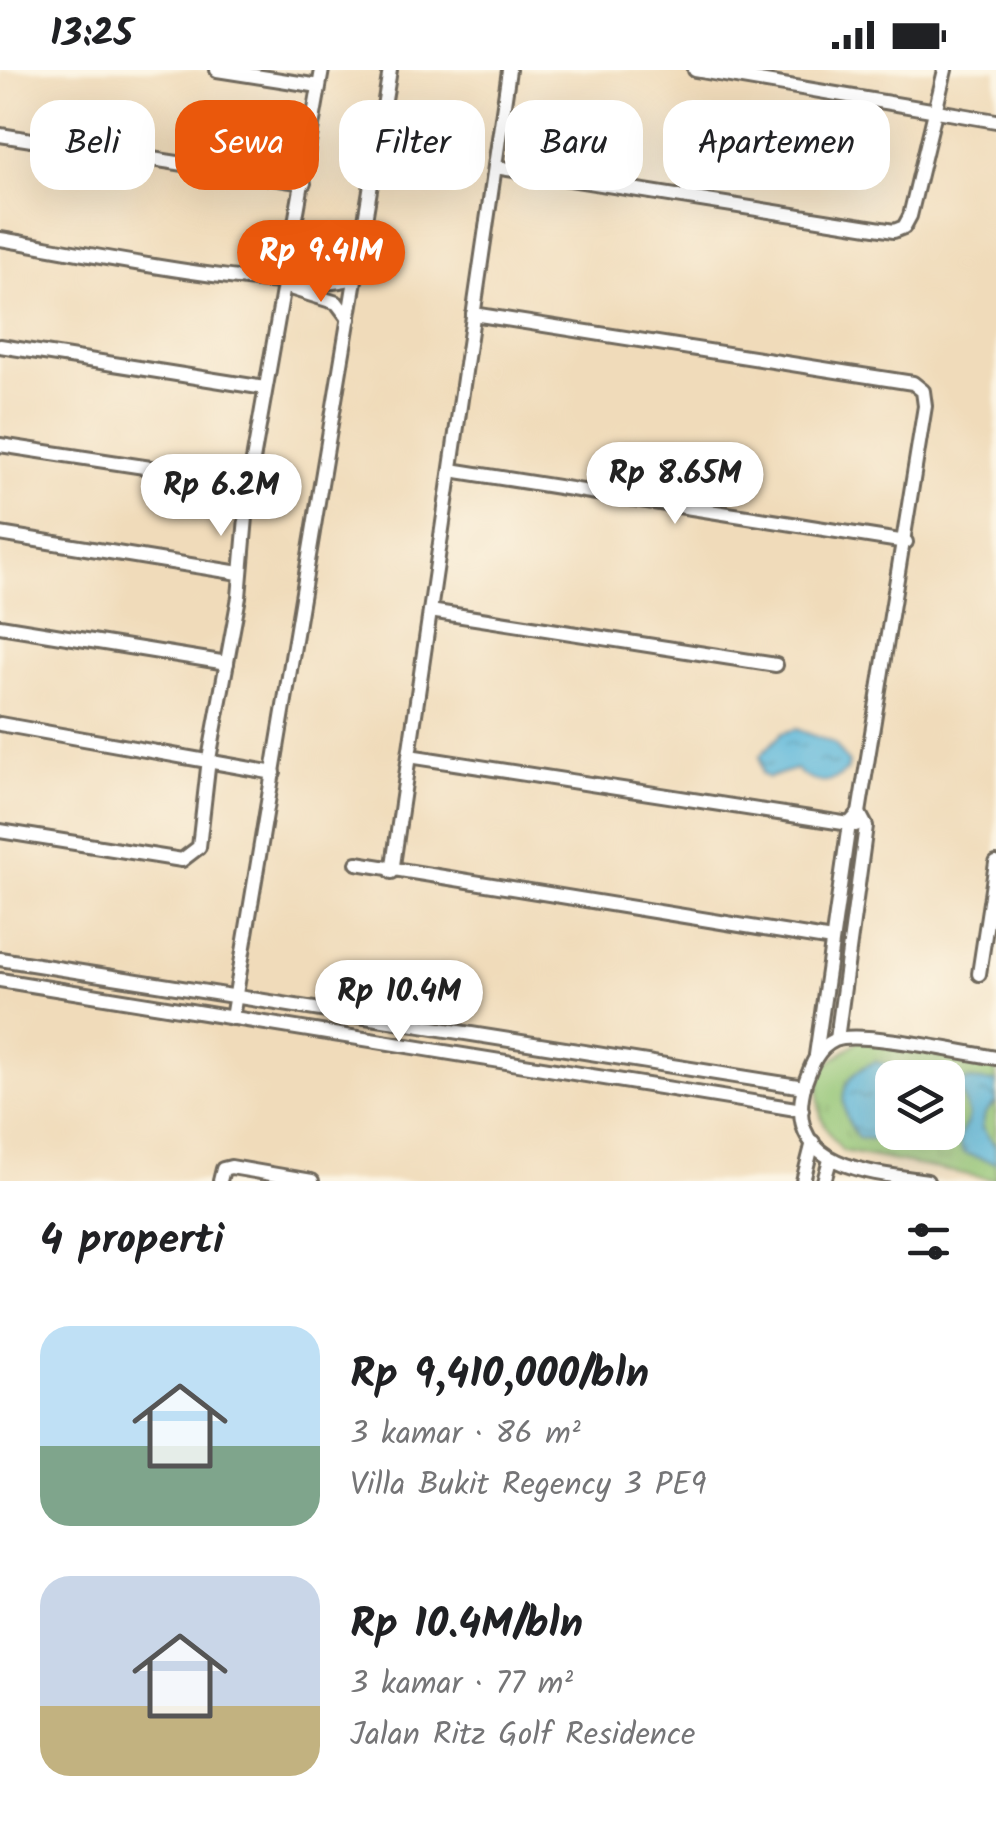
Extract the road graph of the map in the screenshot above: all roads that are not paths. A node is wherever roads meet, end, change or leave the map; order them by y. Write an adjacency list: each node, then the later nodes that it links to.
1 (217, 70): 7 (street)
2 (322, 70): 7 (street)
3 (390, 70): 16 (street)
4 (509, 70): 13 (street)
5 (695, 70): 9 (street)
6 (945, 70): 9 (street)
7 (320, 86): 8 (street)
8 (318, 100)
9 (937, 111): 10 (street); 13 (street)
10 (996, 121)
11 (0, 135): 12 (street)
12 (175, 163)
13 (495, 167): 18 (street)
14 (302, 190): 17 (street)
15 (0, 239): 17 (street)
16 (357, 276): 17 (street); 19 (street)
17 (280, 283): 19 (street); 21 (street)
18 (473, 314): 23 (street); 26 (street)
19 (349, 319): 35 (street)
20 (0, 346): 21 (street)
21 (265, 388): 24 (street)
22 (0, 444): 24 (street)
23 (450, 470): 26 (street); 28 (street)
24 (250, 484): 27 (street)
25 (0, 534): 27 (street)
26 (906, 542): 36 (street)
27 (239, 573): 30 (street)
28 (430, 611): 31 (street); 33 (street)
29 (0, 626): 30 (street)
30 (227, 663): 34 (street)
31 (776, 665)
32 (0, 724): 34 (street)
33 (409, 756): 37 (street); 42 (street)
34 (209, 758): 35 (street); 39 (street)
35 (274, 772): 48 (street)
36 (859, 812): 37 (street); 38 (street)
37 (849, 824): 38 (street); 44 (street)
38 (866, 826): 50 (street)
39 (0, 831)
40 (357, 863): 42 (street)
41 (996, 863): 43 (street)
42 (392, 872): 44 (street)
43 (995, 880): 46 (street)
44 (832, 940): 51 (street)
45 (0, 959): 48 (street)
46 (978, 974)
47 (0, 980): 49 (street)
48 (234, 998): 49 (street); 53 (street)
49 (232, 1018): 54 (street)
50 (836, 1039): 51 (street); 52 (street)
51 (816, 1055): 53 (street)
52 (996, 1058)
53 (804, 1087): 54 (street)
54 (802, 1110): 55 (street)
55 (813, 1142): 56 (street); 59 (street)
56 (830, 1160): 60 (street); 61 (street)
57 (220, 1181): 58 (street)
58 (312, 1181)
59 (803, 1181)
60 (824, 1181)
61 (927, 1181)

